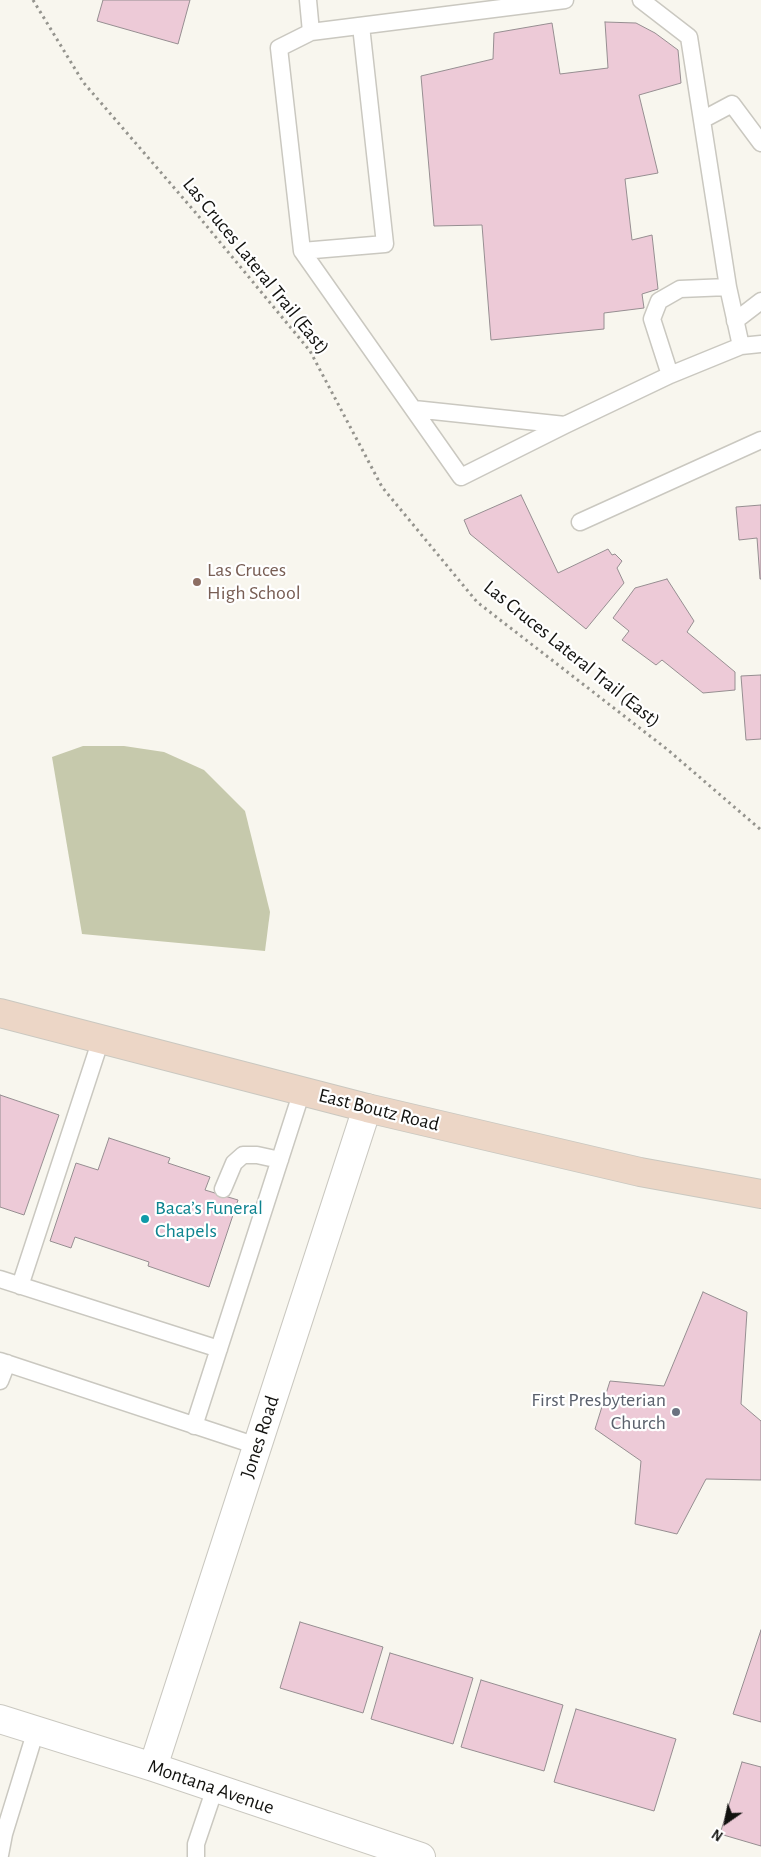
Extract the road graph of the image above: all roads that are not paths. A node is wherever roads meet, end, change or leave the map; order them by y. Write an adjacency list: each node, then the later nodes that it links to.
1 (308, 0): 6 (lane)
2 (565, 0): 4 (lane)
3 (641, 0): 7 (lane)
4 (465, 6): 5 (lane)
5 (361, 26): 6 (lane); 9 (lane)
6 (311, 32): 9 (lane)
7 (702, 120): 8 (lane); 10 (lane)
8 (761, 143)
9 (302, 251): 16 (lane)
10 (728, 287): 12 (lane); 15 (lane)
11 (761, 302): 12 (lane)
12 (735, 321): 14 (lane)
13 (761, 344): 14 (lane)
14 (741, 346): 15 (lane)
15 (670, 375): 17 (lane)
16 (414, 409): 17 (lane); 17 (lane)
17 (565, 425)
18 (761, 440): 19 (lane)
19 (580, 522)
20 (0, 1013): 21 (main road, East Boutz Road)
21 (101, 1039): 22 (main road, East Boutz Road); 28 (lane)
22 (302, 1091): 23 (main road, East Boutz Road); 24 (lane)
23 (366, 1108): 26 (main road, East Boutz Road); 33 (street, Jones Road)
24 (280, 1160): 25 (lane); 29 (lane)
25 (224, 1189)
26 (761, 1194)
27 (0, 1280): 28 (lane)
28 (20, 1286): 29 (lane)
29 (219, 1349): 32 (lane)
30 (3, 1362): 31 (lane); 32 (lane)
31 (0, 1381)
32 (194, 1426): 33 (lane)
33 (257, 1446): 36 (street, Jones Road)
34 (0, 1719): 35 (street, Montana Avenue)
35 (36, 1730): 36 (street, Montana Avenue); 39 (lane)
36 (153, 1767): 37 (street, Montana Avenue)
37 (215, 1788): 38 (street, Montana Avenue); 40 (lane)
38 (387, 1852): 41 (street, Montana Avenue)
39 (0, 1855)
40 (196, 1857)
41 (421, 1857)

